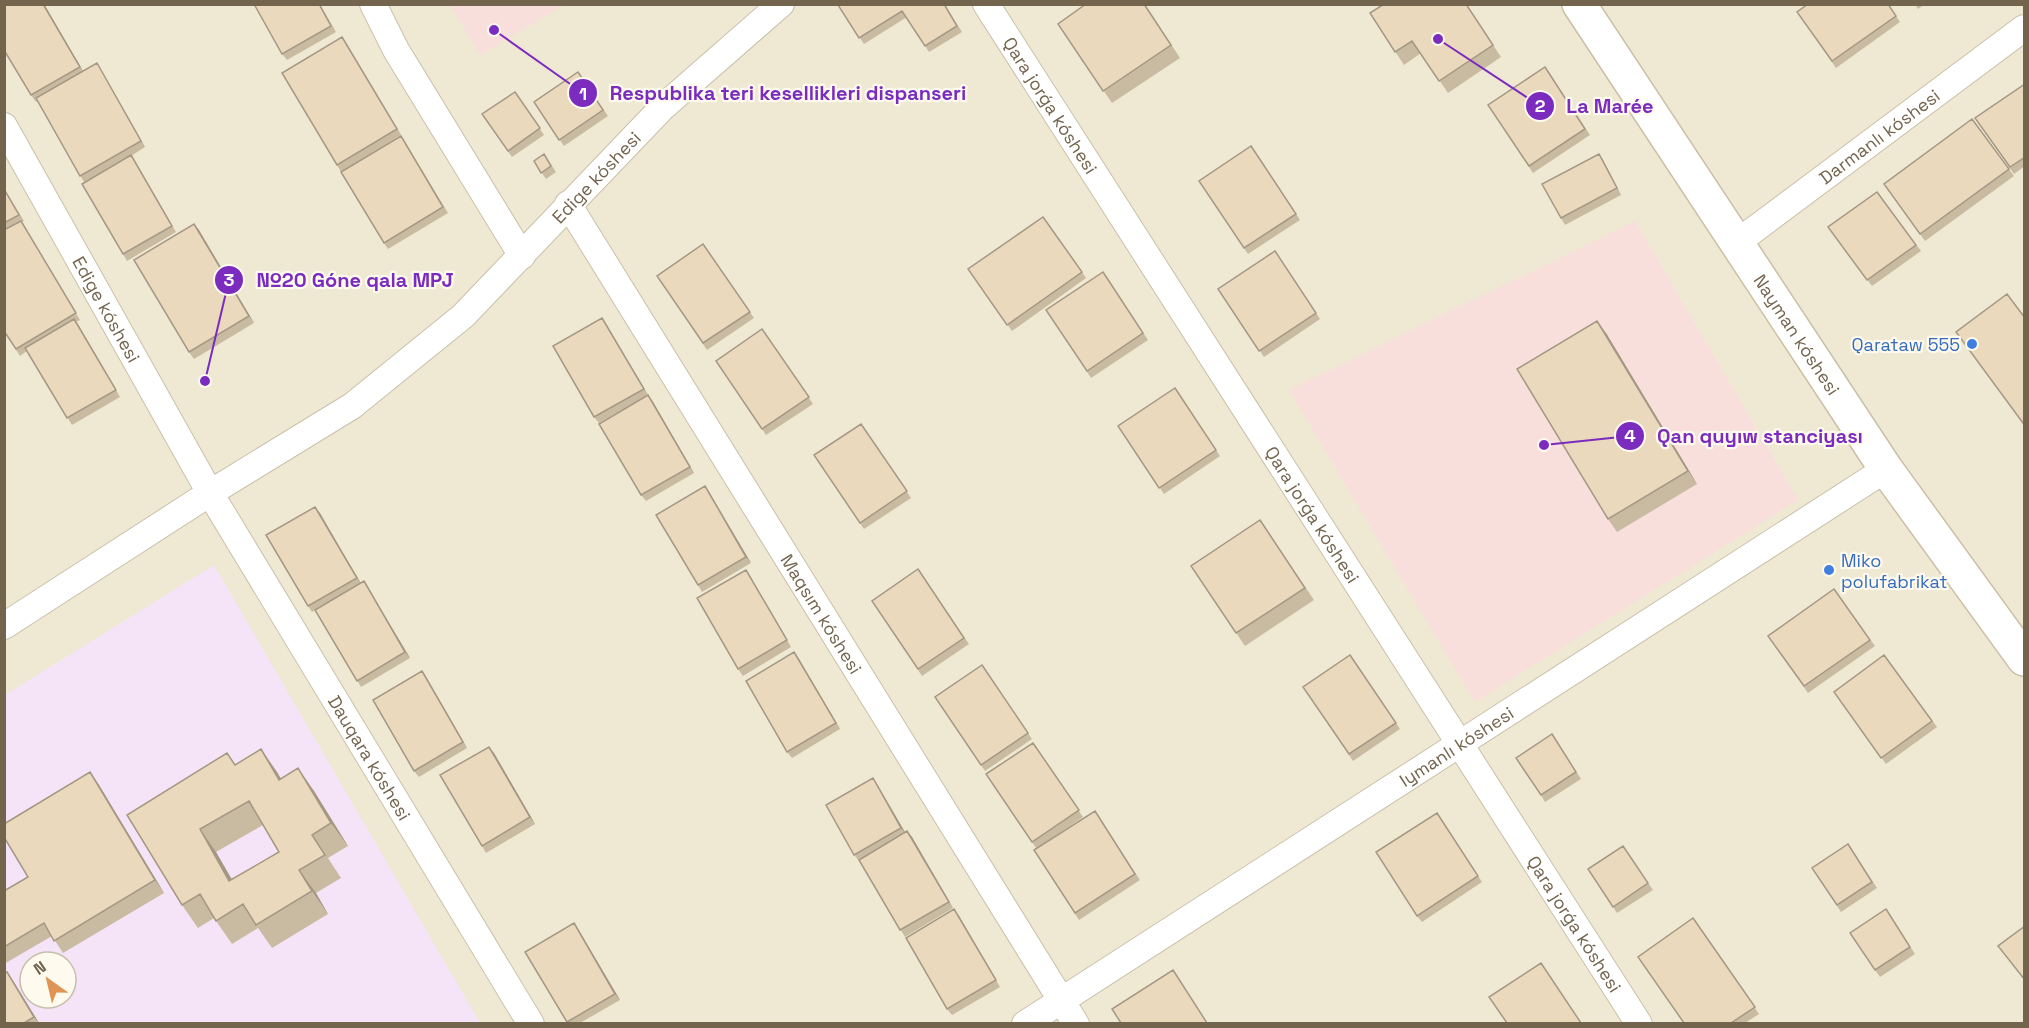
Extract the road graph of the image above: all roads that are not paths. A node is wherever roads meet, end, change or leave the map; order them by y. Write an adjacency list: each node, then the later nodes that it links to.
1 (373, 4): 9 (street)
2 (781, 4): 7 (street, Edige kóshesi)
3 (986, 4): 14 (street, Qara jorǵa kóshesi)
4 (1579, 4): 8 (main road, Nayman kóshesi)
5 (2025, 28): 8 (street, Darmanlı kóshesi)
6 (4, 126): 11 (street, Edige kóshesi)
7 (568, 204): 9 (street, Edige kóshesi); 15 (street, Maqsım kóshesi)
8 (1735, 244): 10 (main road, Nayman kóshesi)
9 (522, 256): 11 (street, Edige kóshesi)
10 (1886, 469): 13 (main road, Nayman kóshesi); 14 (street, Iymanlı kóshesi)
11 (210, 493): 12 (street, Edige kóshesi); 16 (street, Dauqara kóshesi)
12 (4, 626)
13 (2025, 659)
14 (1460, 744): 15 (street, Iymanlı kóshesi); 19 (street, Qara jorǵa kóshesi)
15 (1062, 1000): 17 (street, Iymanlı kóshesi); 18 (street, Maqsım kóshesi)
16 (531, 1023)
17 (1025, 1023)
18 (1076, 1023)
19 (1639, 1023)

